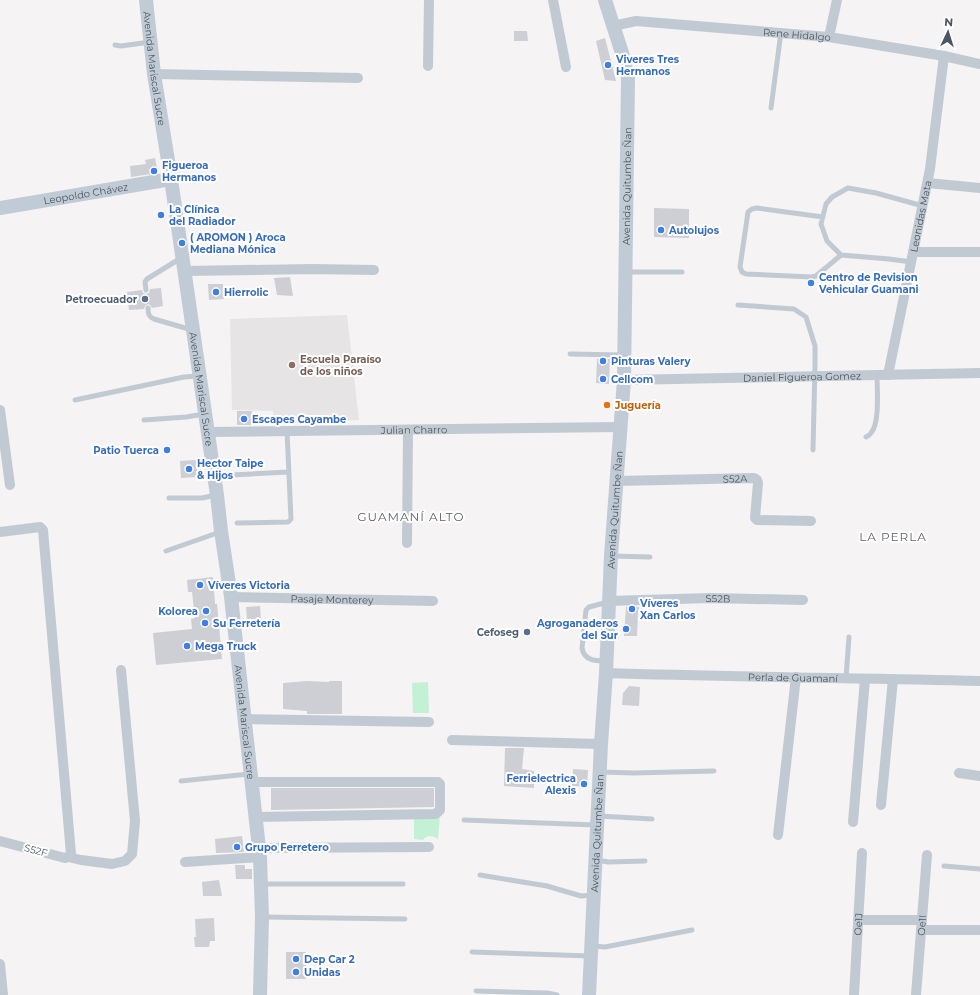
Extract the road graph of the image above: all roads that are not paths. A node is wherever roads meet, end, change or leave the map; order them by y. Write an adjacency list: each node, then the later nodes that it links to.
1 (146, 0): 10 (street, Avenida Mariscal Sucre)
2 (429, 0): 14 (street)
3 (553, 0): 15 (street)
4 (597, 0): 7 (street, Avenida Quitumbe Ñan)
5 (605, 0): 7 (street, Avenida Quitumbe Ñan)
6 (837, 0): 9 (street)
7 (613, 26): 8 (street, Rene Hidalgo); 30 (street, Avenida Quitumbe Ñan)
8 (781, 32): 9 (street, Rene Hidalgo); 18 (lane)
9 (829, 37): 12 (street, Rene Hidalgo)
10 (151, 42): 11 (lane); 16 (street, Avenida Mariscal Sucre)
11 (115, 45)
12 (944, 56): 13 (street, Rene Hidalgo); 20 (street, Leonidas Mata)
13 (980, 64)
14 (428, 66)
15 (566, 67)
16 (154, 74): 17 (street); 19 (street, Avenida Mariscal Sucre)
17 (358, 78)
18 (771, 108)
19 (171, 179): 23 (street, Leopoldo Chávez); 28 (street, Avenida Mariscal Sucre)
20 (928, 183): 21 (street); 22 (street, Leonidas Mata)
21 (980, 188)
22 (923, 206): 24 (lane); 27 (street, Leonidas Mata)
23 (0, 208)
24 (823, 217): 26 (lane); 26 (lane)
25 (980, 252): 27 (street)
26 (841, 255): 27 (lane)
27 (912, 257): 40 (street, Leonidas Mata)
28 (183, 265): 29 (street); 32 (lane); 35 (street, Avenida Mariscal Sucre)
29 (374, 270)
30 (625, 272): 31 (lane); 37 (street, Avenida Quitumbe Ñan)
31 (682, 272)
32 (146, 290)
33 (738, 305): 42 (lane)
34 (148, 308): 35 (lane)
35 (193, 330): 41 (street, Avenida Mariscal Sucre)
36 (570, 354): 37 (lane)
37 (624, 355): 43 (street, Avenida Quitumbe Ñan)
38 (980, 373): 40 (street, Daniel Figueroa Gomez)
39 (877, 375): 40 (street, Daniel Figueroa Gomez); 42 (street, Daniel Figueroa Gomez); 52 (lane)
40 (888, 375)
41 (199, 376): 44 (lane); 46 (street, Avenida Mariscal Sucre)
42 (815, 376): 43 (street, Daniel Figueroa Gomez); 53 (lane)
43 (624, 380): 48 (street, Avenida Quitumbe Ñan)
44 (75, 400)
45 (0, 410): 57 (street)
46 (205, 414): 47 (lane); 51 (street, Avenida Mariscal Sucre)
47 (144, 420)
48 (621, 427): 49 (street, Julian Charro); 56 (street, Avenida Quitumbe Ñan)
49 (408, 430): 50 (street, Julian Charro); 64 (street)
50 (287, 431): 51 (street, Julian Charro); 54 (lane)
51 (207, 432): 58 (street, Avenida Mariscal Sucre)
52 (866, 437)
53 (813, 450)
54 (288, 472): 55 (lane); 61 (lane)
55 (231, 475)
56 (617, 481): 60 (street, S52A); 66 (street, Avenida Quitumbe Ñan)
57 (10, 485)
58 (216, 495): 59 (lane); 62 (street, Avenida Mariscal Sucre)
59 (169, 498)
60 (812, 521)
61 (237, 523)
62 (221, 531): 65 (lane); 68 (street, Avenida Mariscal Sucre)
63 (0, 532): 102 (street)
64 (408, 543)
65 (166, 551)
66 (611, 556): 67 (lane); 71 (street, Avenida Quitumbe Ñan)
67 (650, 557)
68 (231, 597): 70 (street, Pasaje Monterey); 80 (street, Avenida Mariscal Sucre)
69 (803, 600): 71 (street, S52B)
70 (433, 602)
71 (609, 602): 73 (street, Avenida Quitumbe Ñan); 73 (lane)
72 (849, 637): 76 (lane)
73 (607, 667): 75 (street, Perla de Guamaní); 83 (street, Avenida Quitumbe Ñan)
74 (121, 670): 102 (street, S52F)
75 (796, 677): 76 (street, Perla de Guamaní); 96 (street)
76 (846, 678): 77 (street, Perla de Guamaní)
77 (865, 678): 78 (street, Perla de Guamaní); 95 (street)
78 (893, 679): 79 (street, Perla de Guamaní); 90 (street)
79 (980, 681)
80 (245, 719): 81 (street); 88 (street, Avenida Mariscal Sucre)
81 (429, 722)
82 (452, 740): 83 (street)
83 (601, 744): 85 (street, Avenida Quitumbe Ñan)
84 (714, 771): 85 (lane)
85 (600, 772): 94 (street, Avenida Quitumbe Ñan)
86 (958, 773): 87 (street)
87 (980, 776)
88 (251, 778): 89 (lane); 91 (street, Avenida Mariscal Sucre); 91 (street)
89 (181, 781)
90 (881, 805)
91 (255, 817): 99 (street, Avenida Mariscal Sucre)
92 (652, 819): 94 (lane)
93 (464, 820): 94 (lane)
94 (598, 820): 103 (street, Avenida Quitumbe Ñan)
95 (853, 822)
96 (778, 835)
97 (0, 841): 102 (street, S52F)
98 (429, 847): 99 (street)
99 (259, 852): 105 (street); 109 (street, Avenida Mariscal Sucre)
100 (862, 853): 114 (street, Oe1J)
101 (928, 855): 115 (street, Oe1I)
102 (70, 856)
103 (596, 860): 104 (lane); 111 (street, Avenida Quitumbe Ñan)
104 (645, 861)
105 (185, 862)
106 (944, 866): 107 (lane)
107 (980, 869)
108 (480, 875): 111 (lane)
109 (261, 884): 110 (lane); 112 (street, Avenida Mariscal Sucre)
110 (403, 884)
111 (594, 895): 118 (street, Avenida Quitumbe Ñan)
112 (262, 917): 113 (lane); 123 (street, Avenida Mariscal Sucre)
113 (405, 919)
114 (858, 920): 115 (street); 126 (street, Oe1J)
115 (922, 925): 117 (street); 127 (street, Oe1I)
116 (692, 930): 118 (lane)
117 (980, 930)
118 (591, 951): 119 (lane); 125 (street, Avenida Quitumbe Ñan)
119 (472, 952)
120 (0, 964): 122 (street)
121 (476, 991): 124 (lane)
122 (3, 995)
123 (260, 995)
124 (557, 995)
125 (589, 995)
126 (854, 995)
127 (916, 995)

